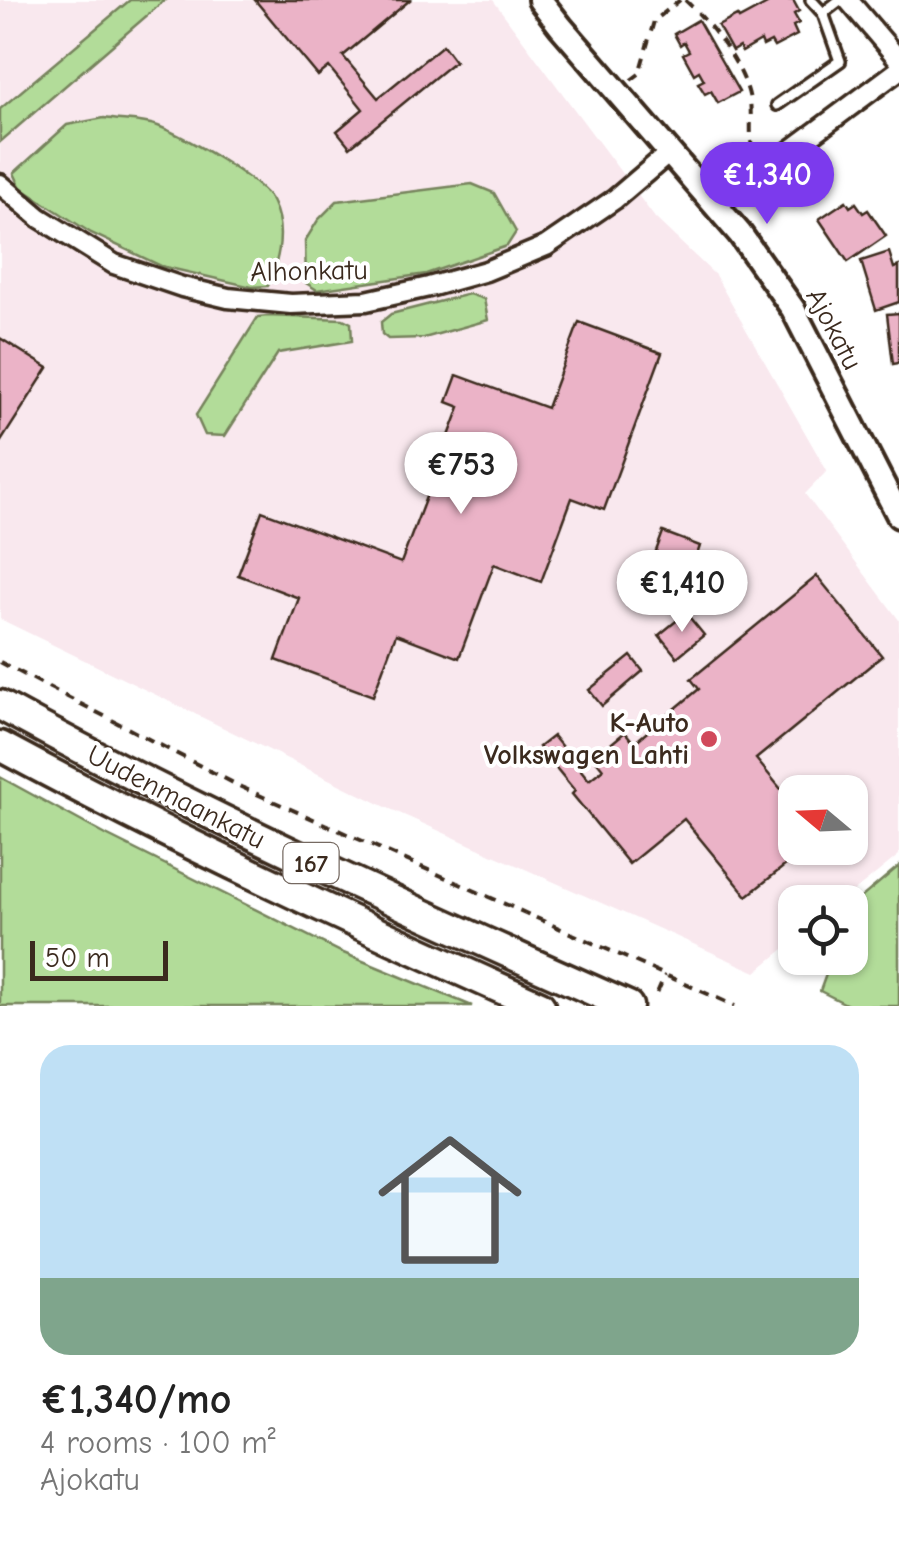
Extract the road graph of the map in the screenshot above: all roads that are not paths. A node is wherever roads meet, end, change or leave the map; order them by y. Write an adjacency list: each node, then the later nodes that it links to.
1 (540, 0): 9 (street, Ajokatu)
2 (811, 0): 5 (lane)
3 (840, 0): 5 (lane)
4 (848, 0): 6 (street)
5 (822, 13): 8 (lane)
6 (899, 60)
7 (899, 70): 11 (street)
8 (777, 104)
9 (669, 153): 10 (street, Alhonkatu); 11 (street, Ajokatu)
10 (0, 184)
11 (716, 206): 12 (street, Ajokatu)
12 (899, 516)
13 (0, 705): 16 (main road, Uudenmaankatu / 167)
14 (0, 746): 15 (main road, Uudenmaankatu / 167)
15 (540, 1006)
16 (628, 1006)

